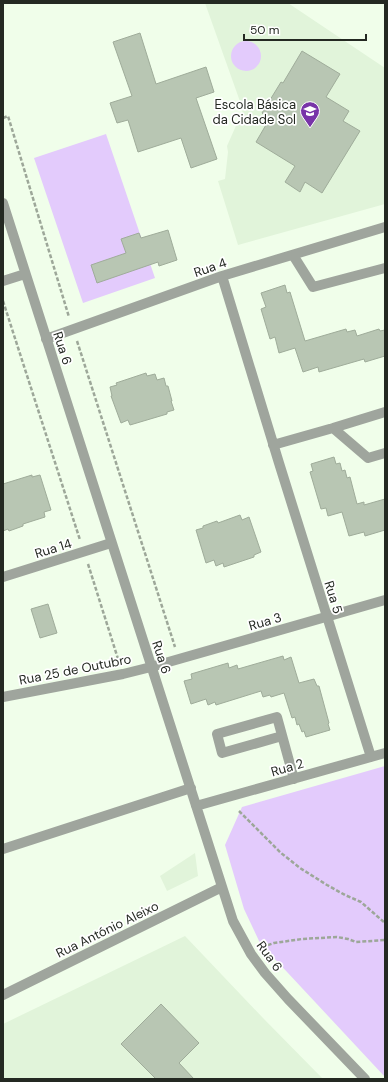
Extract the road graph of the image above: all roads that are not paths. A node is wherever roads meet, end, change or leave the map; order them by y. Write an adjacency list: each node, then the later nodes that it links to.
1 (3, 203): 5 (street, Rua 6)
2 (385, 227): 3 (street, Rua 4)
3 (293, 254): 4 (street); 6 (street, Rua 4)
4 (385, 268)
5 (25, 274): 7 (street); 8 (street, Rua 6)
6 (222, 276): 8 (street, Rua 4); 11 (street, Rua 5)
7 (3, 281)
8 (46, 339): 13 (street, Rua 6)
9 (385, 412): 10 (street)
10 (333, 428): 11 (street); 12 (street)
11 (274, 445): 16 (street, Rua 5)
12 (385, 453)
13 (111, 543): 14 (street, Rua 14); 17 (street, Rua 6)
14 (3, 577)
15 (385, 600): 16 (street, Rua 3)
16 (327, 617): 17 (street, Rua 3); 21 (street, Rua 5)
17 (151, 667): 18 (street, Rua 25 de Outubro); 23 (street, Rua 6)
18 (3, 697)
19 (282, 736): 19 (street); 22 (street)
20 (385, 753): 21 (street, Rua 2)
21 (371, 757): 22 (street, Rua 2)
22 (294, 778): 24 (street, Rua 2)
23 (191, 788): 24 (street, Rua 6); 25 (street)
24 (196, 806): 26 (street, Rua 6)
25 (3, 849)
26 (222, 887): 27 (street, Rua António Aleixo); 28 (street, Rua 6)
27 (3, 994)
28 (365, 1079)

